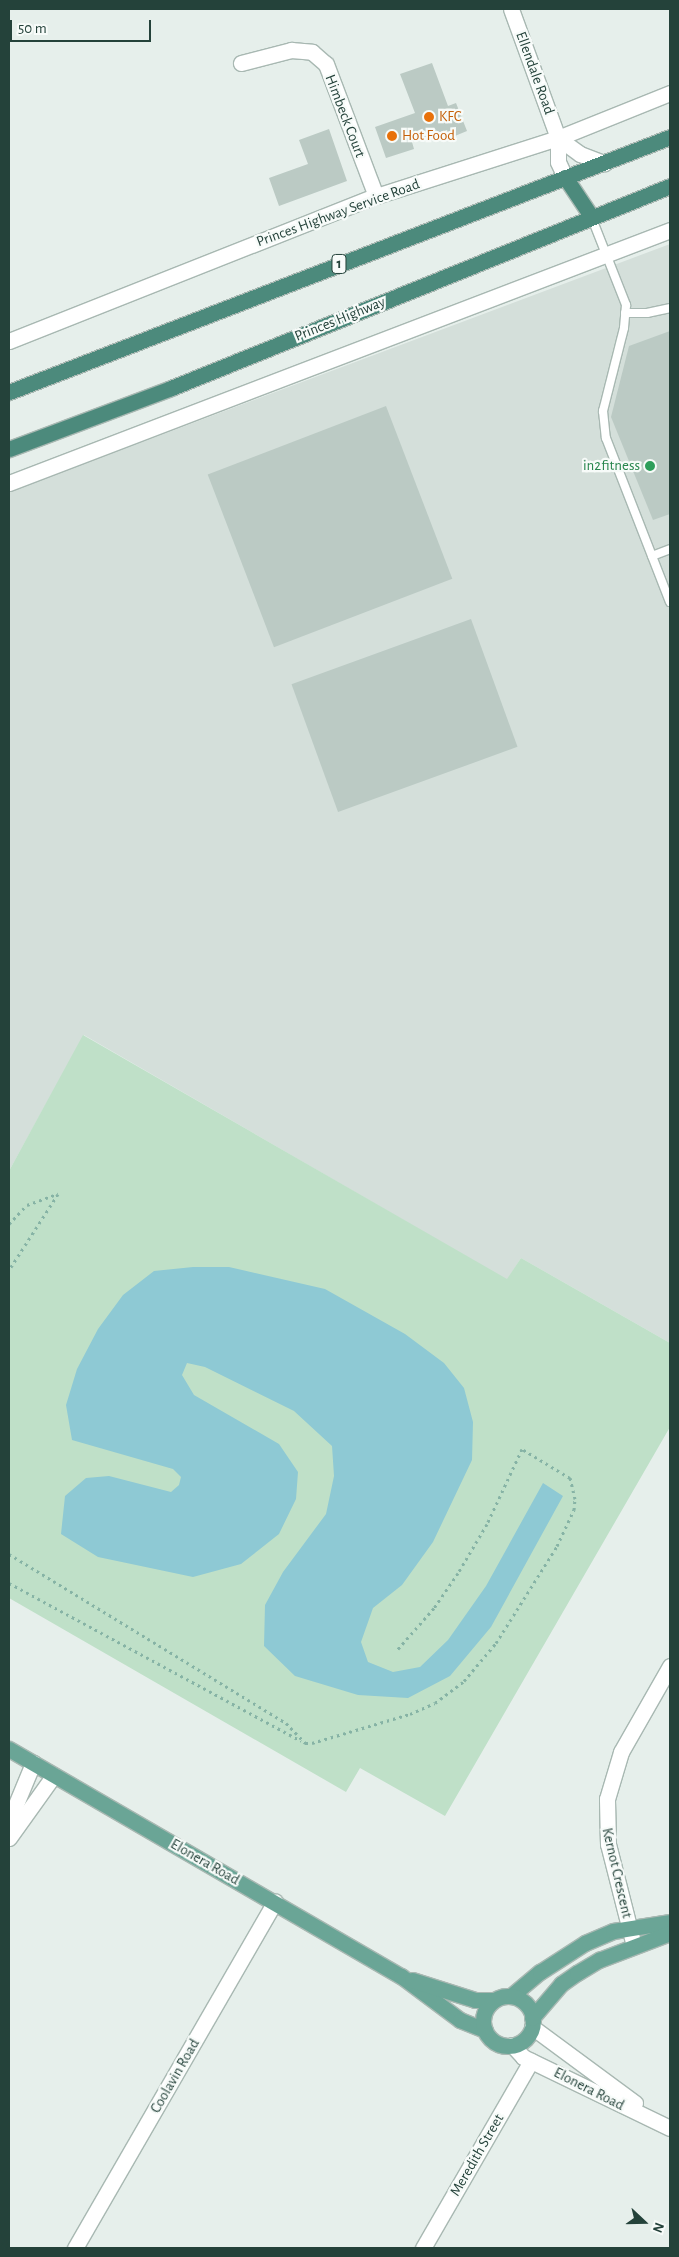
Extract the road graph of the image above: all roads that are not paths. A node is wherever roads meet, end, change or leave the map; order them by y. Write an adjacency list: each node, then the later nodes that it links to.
1 (511, 9): 4 (street, Ellendale Road)
2 (241, 63): 9 (street, Himbeck Court)
3 (670, 93): 4 (street, Princes Highway Service Road)
4 (558, 138): 6 (street); 7 (street, Ellendale Road); 9 (street, Princes Highway Service Road)
5 (670, 138): 6 (highway, 1)
6 (604, 163): 7 (highway, 1)
7 (565, 177): 10 (highway); 16 (highway, 1)
8 (670, 186): 10 (highway, Princes Highway)
9 (376, 196): 15 (street, Princes Highway Service Road)
10 (591, 216): 12 (lane); 17 (highway, Princes Highway)
11 (670, 230): 12 (street)
12 (608, 254): 14 (lane); 18 (street)
13 (670, 308): 14 (lane)
14 (625, 313): 20 (lane)
15 (9, 341)
16 (9, 392)
17 (9, 449)
18 (9, 483)
19 (670, 549): 20 (lane)
20 (652, 556): 21 (lane)
21 (670, 602)
22 (670, 1666): 30 (street, Kernot Crescent)
23 (9, 1749): 24 (main road, Elonera Road)
24 (33, 1763): 25 (main road, Elonera Road); 26 (street)
25 (54, 1775): 27 (street); 28 (main road, Elonera Road)
26 (9, 1820)
27 (9, 1838)
28 (275, 1902): 33 (main road, Elonera Road); 41 (street, Coolavin Road)
29 (670, 1922): 30 (main road)
30 (630, 1928): 32 (street, Kernot Crescent); 34 (main road)
31 (670, 1933): 32 (main road)
32 (634, 1946): 36 (main road)
33 (401, 1976): 35 (main road, Elonera Road); 37 (main road, Elonera Road)
34 (511, 1996): 35 (main road); 36 (main road)
35 (494, 2000): 37 (main road)
36 (532, 2023): 38 (main road); 40 (street, Elonera Road)
37 (485, 2030): 38 (main road)
38 (512, 2045): 39 (street, Elonera Road)
39 (531, 2061): 40 (street, Elonera Road); 42 (street, Meredith Street)
40 (670, 2128)
41 (74, 2248)
42 (423, 2248)

